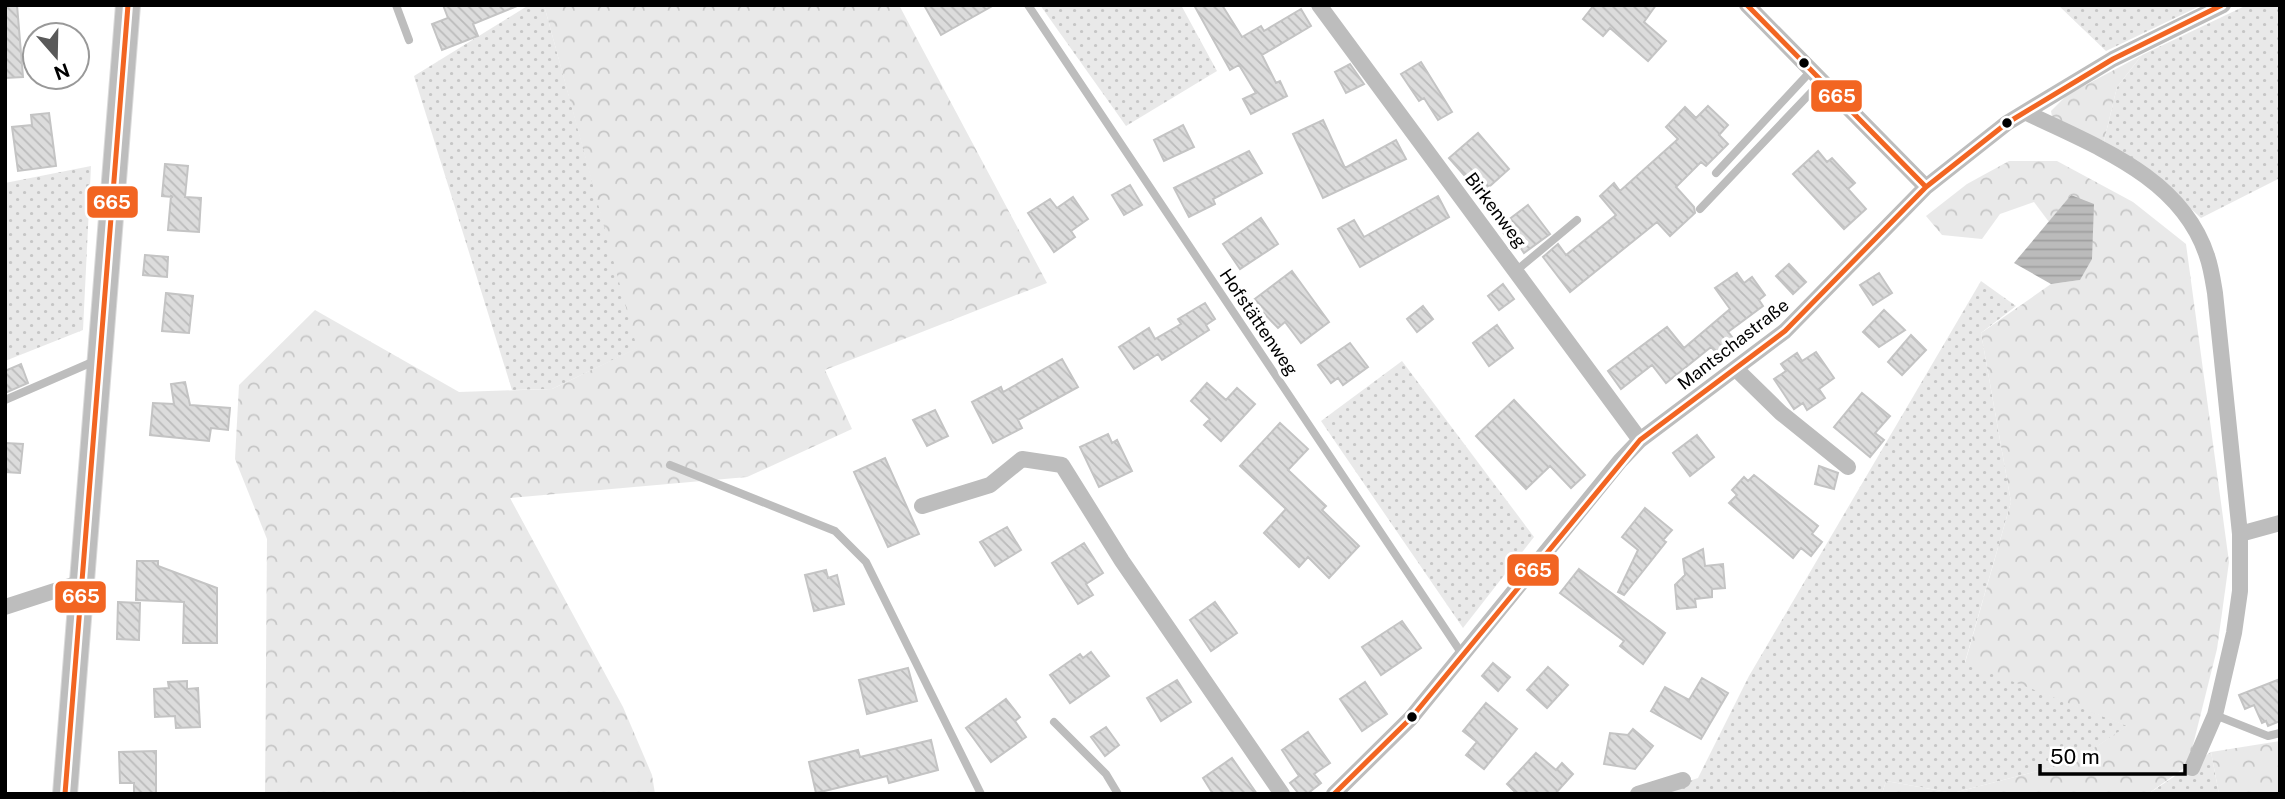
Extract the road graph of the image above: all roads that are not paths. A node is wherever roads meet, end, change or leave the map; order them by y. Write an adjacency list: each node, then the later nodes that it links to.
1 (128, 5): 15 (main road)
2 (396, 5): 7 (lane)
3 (1028, 5): 26 (lane, Hofstättenweg)
4 (1319, 5): 14 (street, Birkenweg)
5 (1748, 5): 8 (street)
6 (2223, 5): 9 (street, Mantschastraße)
7 (409, 40)
8 (1815, 77): 10 (lane); 11 (street); 12 (lane)
9 (2025, 112): 11 (street, Mantschastraße); 23 (street)
10 (1716, 173)
11 (1926, 187): 16 (street, Mantschastraße)
12 (1700, 209)
13 (1577, 220): 14 (lane)
14 (1517, 270): 18 (street, Birkenweg)
15 (99, 358): 17 (lane); 24 (main road)
16 (1736, 369): 18 (street, Mantschastraße); 20 (street)
17 (5, 400)
18 (1640, 440): 26 (street, Mantschastraße)
19 (670, 466): 33 (lane)
20 (1847, 467)
21 (922, 506): 35 (street)
22 (2280, 523): 23 (street)
23 (2240, 534): 27 (street)
24 (82, 582): 25 (street); 32 (main road)
25 (5, 607)
26 (1464, 656): 36 (street, Mantschastraße)
27 (2215, 715): 29 (lane); 30 (street)
28 (1054, 722): 34 (lane)
29 (2280, 733)
30 (2192, 768)
31 (1683, 780): 37 (street)
32 (65, 794)
33 (981, 794)
34 (1118, 794)
35 (1282, 794)
36 (1334, 794)
37 (1638, 794)

